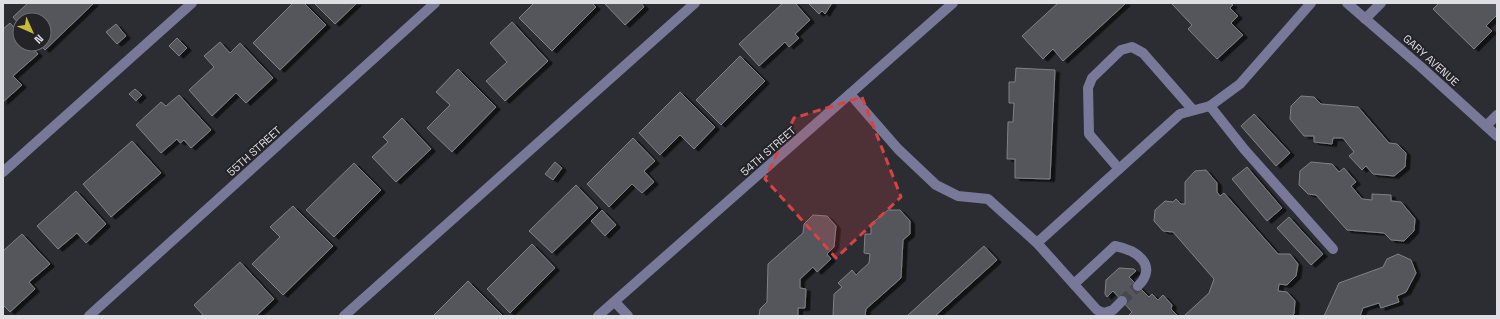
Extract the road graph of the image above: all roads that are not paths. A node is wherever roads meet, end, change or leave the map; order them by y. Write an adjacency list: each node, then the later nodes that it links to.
1 (192, 3): 16 (street)
2 (435, 3): 23 (street, 55TH STREET)
3 (695, 3): 24 (street)
4 (952, 3): 9 (street, 54TH STREET)
5 (1311, 3): 10 (street)
6 (1347, 3): 8 (street, GARY AVENUE)
7 (1381, 3): 8 (street)
8 (1365, 19): 13 (street, GARY AVENUE)
9 (850, 94): 17 (street); 22 (street, 54TH STREET)
10 (1210, 106): 11 (street); 18 (street)
11 (1193, 110): 15 (street); 15 (street)
12 (1497, 115): 13 (street)
13 (1486, 126): 14 (street, GARY AVENUE)
14 (1497, 136)
15 (1119, 169): 17 (street)
16 (3, 172)
17 (1037, 243): 19 (street)
18 (1333, 249)
19 (1074, 284): 20 (street); 21 (street)
20 (1138, 286)
21 (1122, 301)
22 (615, 302): 25 (street, 54TH STREET); 26 (street)
23 (89, 316)
24 (344, 316)
25 (598, 316)
26 (628, 316)

